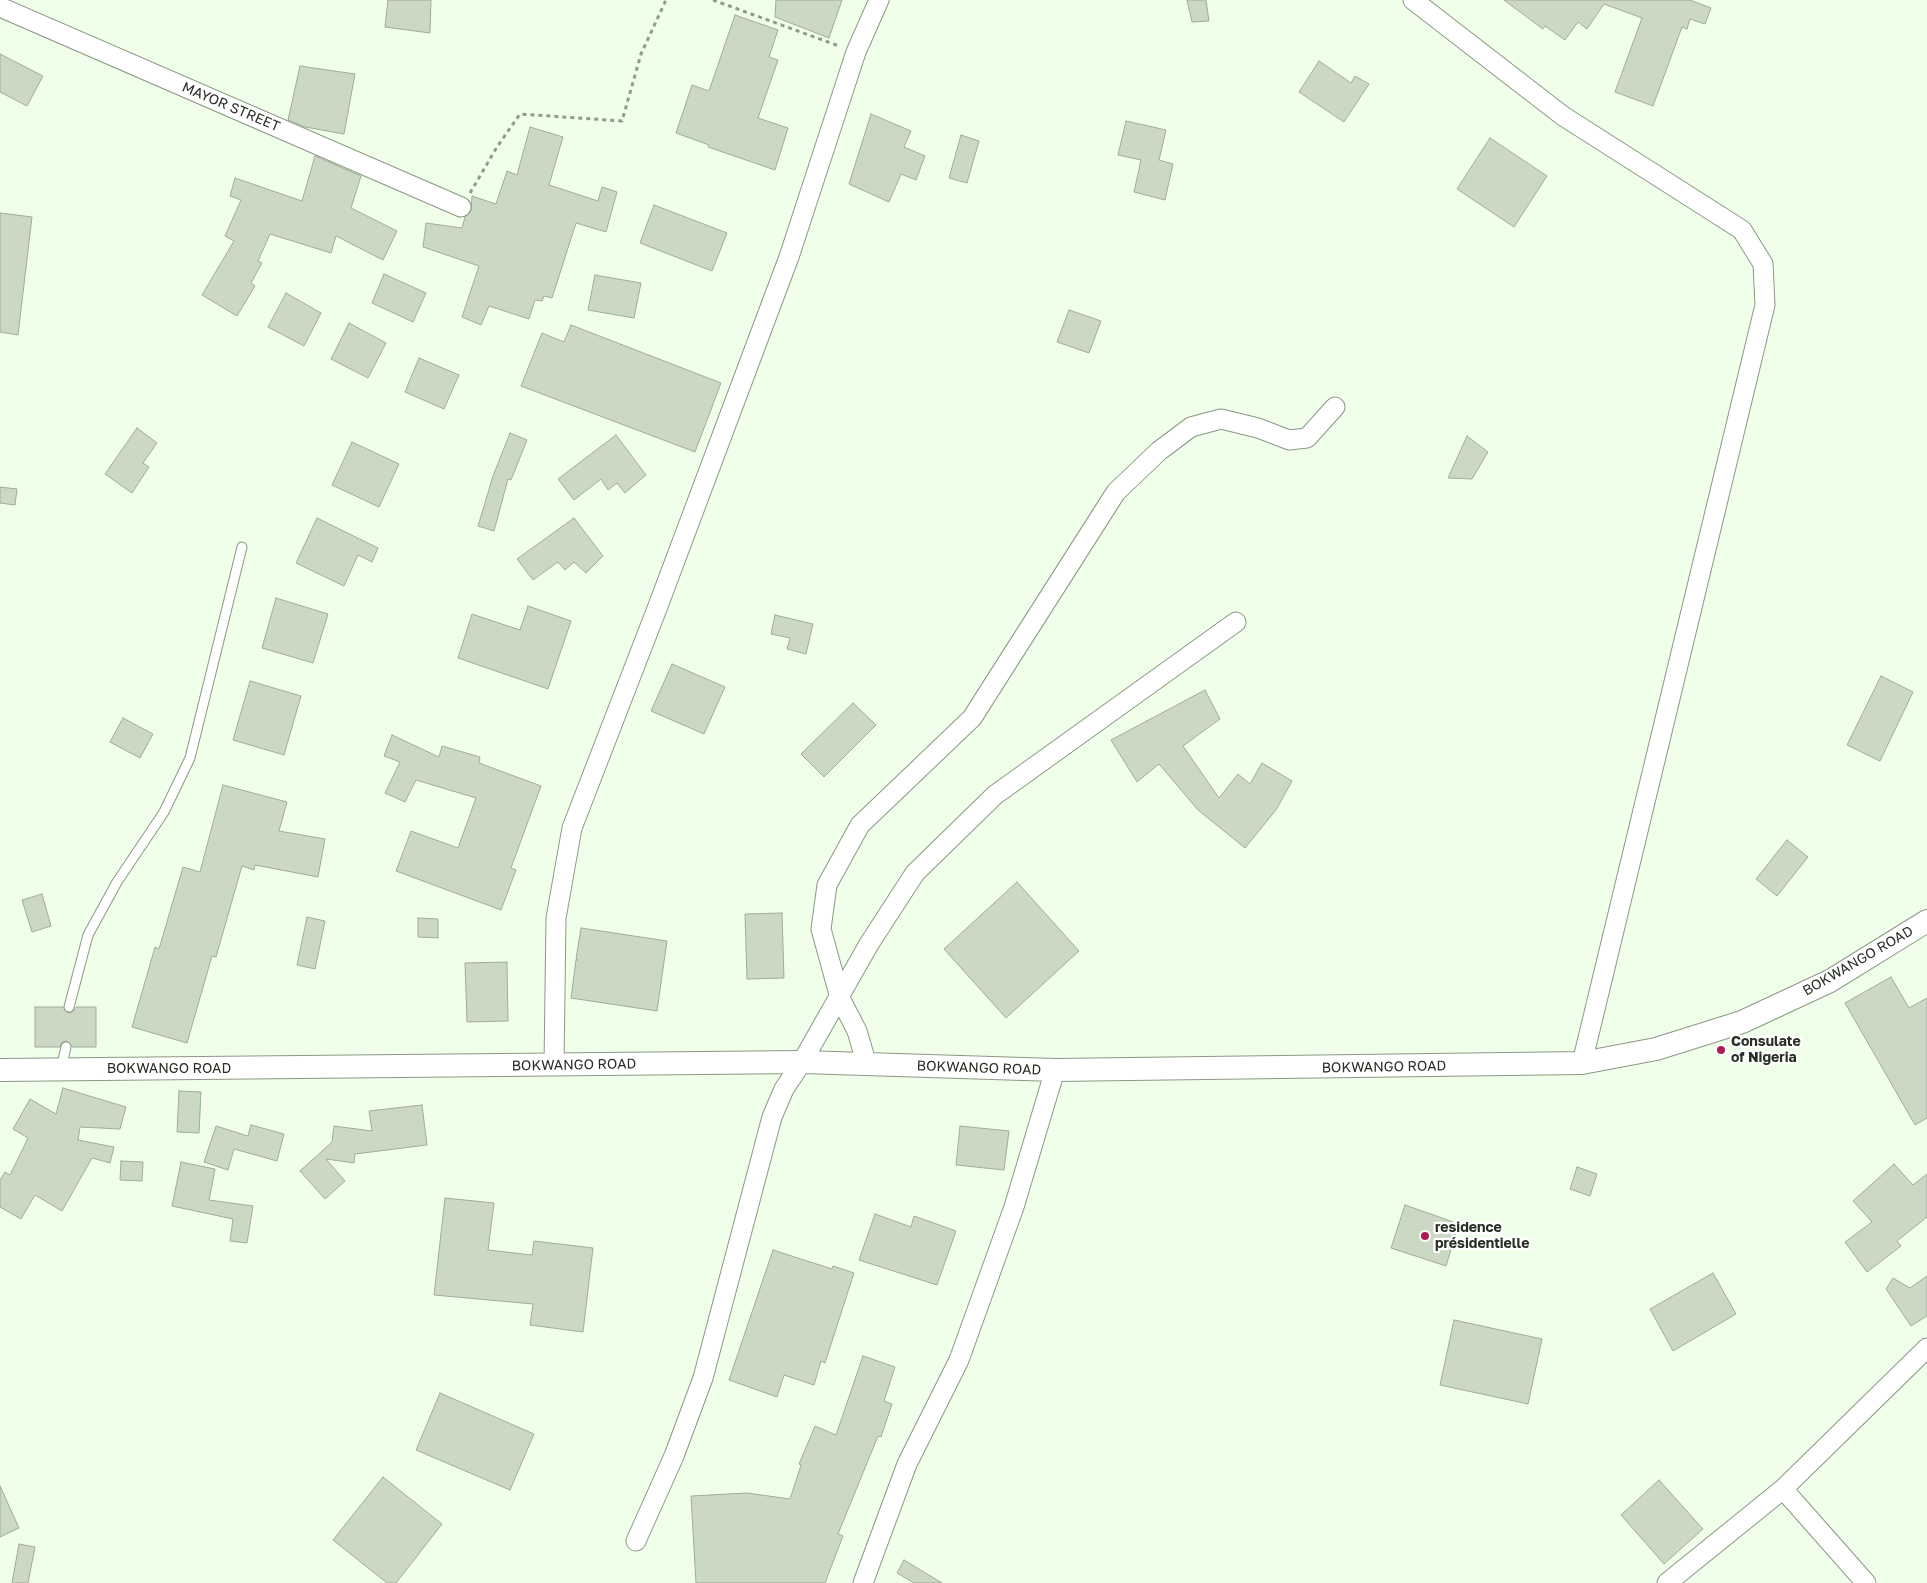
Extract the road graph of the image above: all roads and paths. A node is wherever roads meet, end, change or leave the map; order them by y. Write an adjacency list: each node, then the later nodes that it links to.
1 (666, 0): 7 (path)
2 (713, 0): 6 (path)
3 (879, 0): 6 (street)
4 (1413, 0): 16 (street)
5 (0, 7): 7 (street, MAYOR STREET)
6 (856, 52): 17 (street)
7 (461, 207)
8 (1336, 407): 12 (street)
9 (242, 547): 13 (lane)
10 (1236, 622): 12 (street)
11 (1927, 921): 16 (street, BOKWANGO ROAD)
12 (840, 998): 15 (street); 18 (street)
13 (69, 1007)
14 (66, 1047): 20 (lane)
15 (802, 1062): 17 (street, BOKWANGO ROAD); 18 (street, BOKWANGO ROAD); 24 (street)
16 (1582, 1063): 21 (street, BOKWANGO ROAD)
17 (554, 1065): 20 (street, BOKWANGO ROAD)
18 (867, 1065): 21 (street, BOKWANGO ROAD)
19 (0, 1070): 20 (street, BOKWANGO ROAD)
20 (61, 1070)
21 (1055, 1070): 25 (street)
22 (1927, 1348): 23 (street)
23 (1783, 1489): 26 (street); 27 (street)
24 (636, 1541)
25 (863, 1583)
26 (1667, 1583)
27 (1866, 1583)

